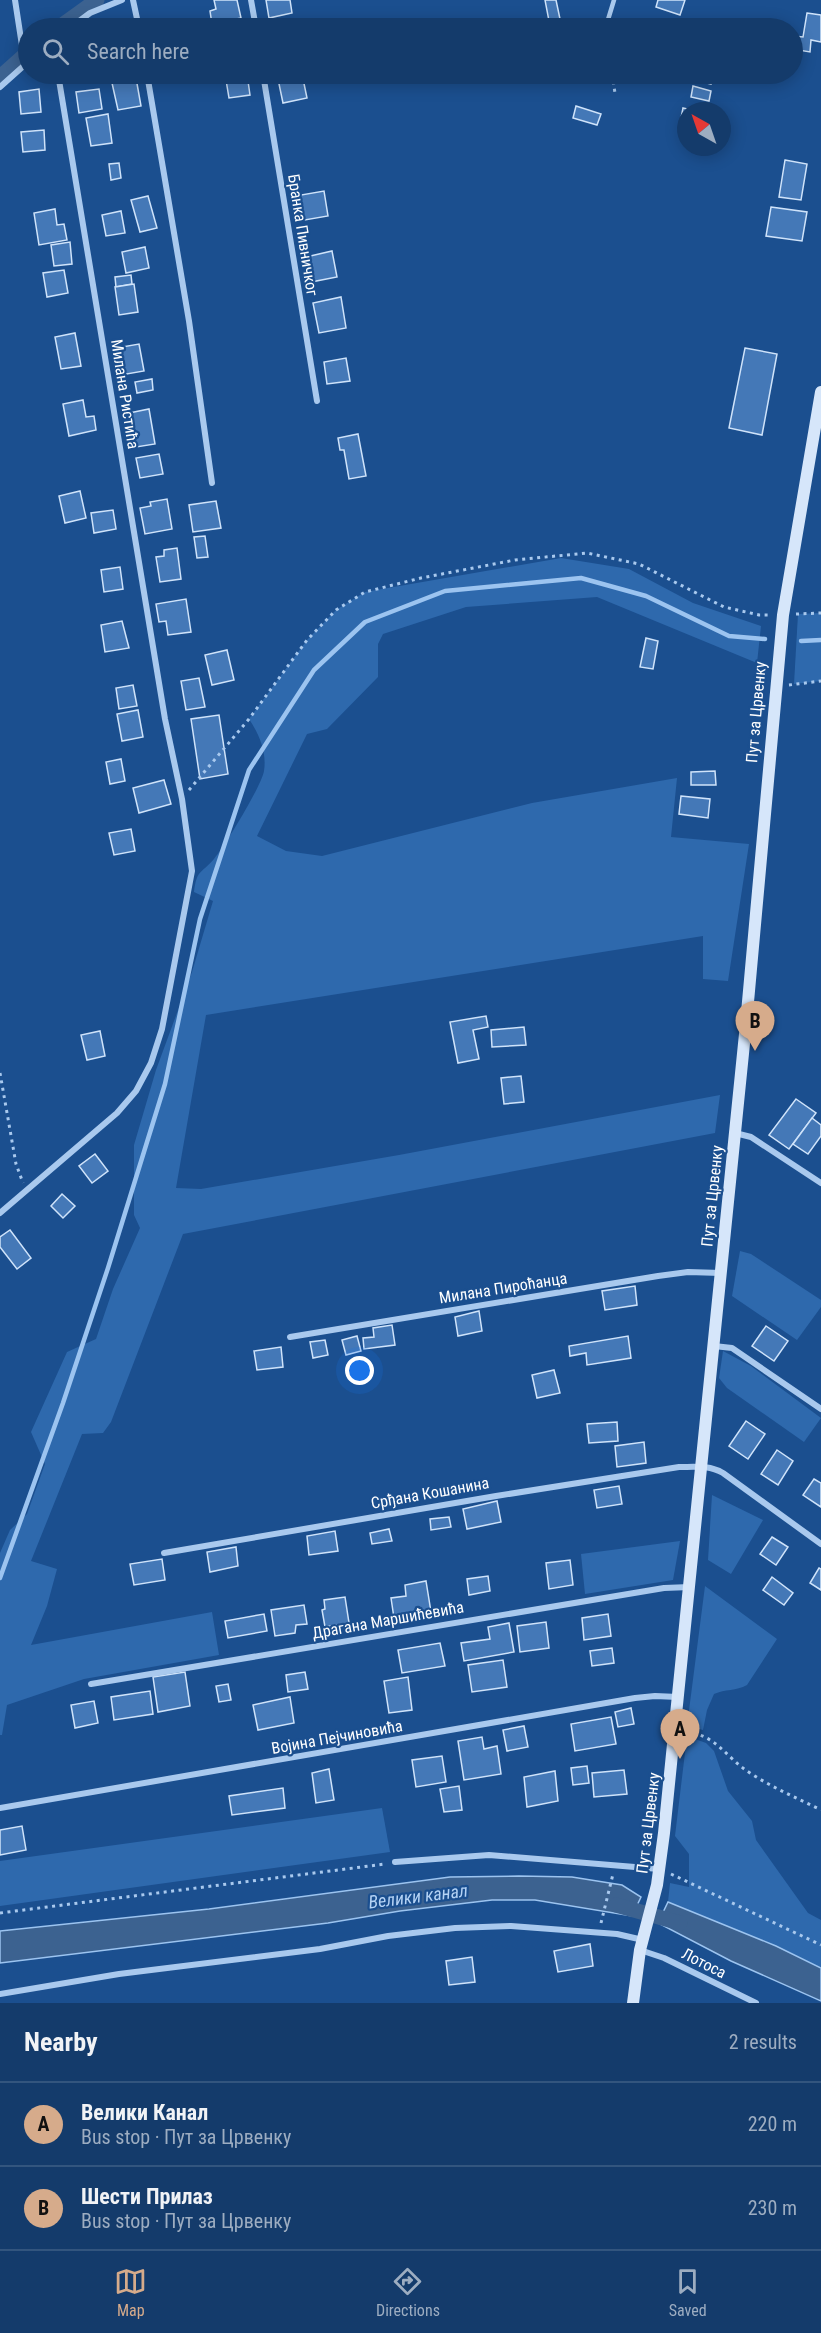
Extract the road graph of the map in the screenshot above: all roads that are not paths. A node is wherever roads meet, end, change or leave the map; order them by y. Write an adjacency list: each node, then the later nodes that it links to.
1 (15, 0): 6 (street)
2 (122, 0): 7 (street)
3 (133, 0): 8 (street)
4 (251, 0): 9 (street)
5 (614, 0): 10 (lane)
6 (18, 18)
7 (83, 18)
8 (137, 18)
9 (254, 18)
10 (609, 18)
11 (18, 71): 15 (street)
12 (60, 84): 21 (street, Милана Ристића)
13 (149, 84): 18 (street)
14 (265, 84): 17 (street, Бранка Пивничког)
15 (0, 87)
16 (821, 392): 19 (street, Пут за Црвенку)
17 (317, 401)
18 (212, 483)
19 (735, 1133): 20 (street); 22 (street, Пут за Црвенку)
20 (821, 1183)
21 (0, 1213)
22 (721, 1273): 23 (street, Милана Пироћанца); 24 (street, Пут за Црвенку)
23 (290, 1337)
24 (714, 1346): 25 (street); 26 (street, Пут за Црвенку)
25 (821, 1409)
26 (701, 1467): 27 (street); 28 (street, Срђана Кошанина); 29 (street, Пут за Црвенку)
27 (821, 1544)
28 (164, 1553)
29 (690, 1587): 30 (street, Драгана Маршићевића); 31 (street, Пут за Црвенку)
30 (91, 1684)
31 (678, 1697): 32 (street, Војина Пејчиновића); 34 (street, Пут за Црвенку)
32 (0, 1808)
33 (395, 1862): 34 (street)
34 (659, 1869): 35 (street, Пут за Црвенку)
35 (642, 1945): 36 (street, Лотоса); 37 (street, Пут за Црвенку); 38 (street, Лотоса)
36 (0, 1994)
37 (633, 2003)
38 (756, 2003)

